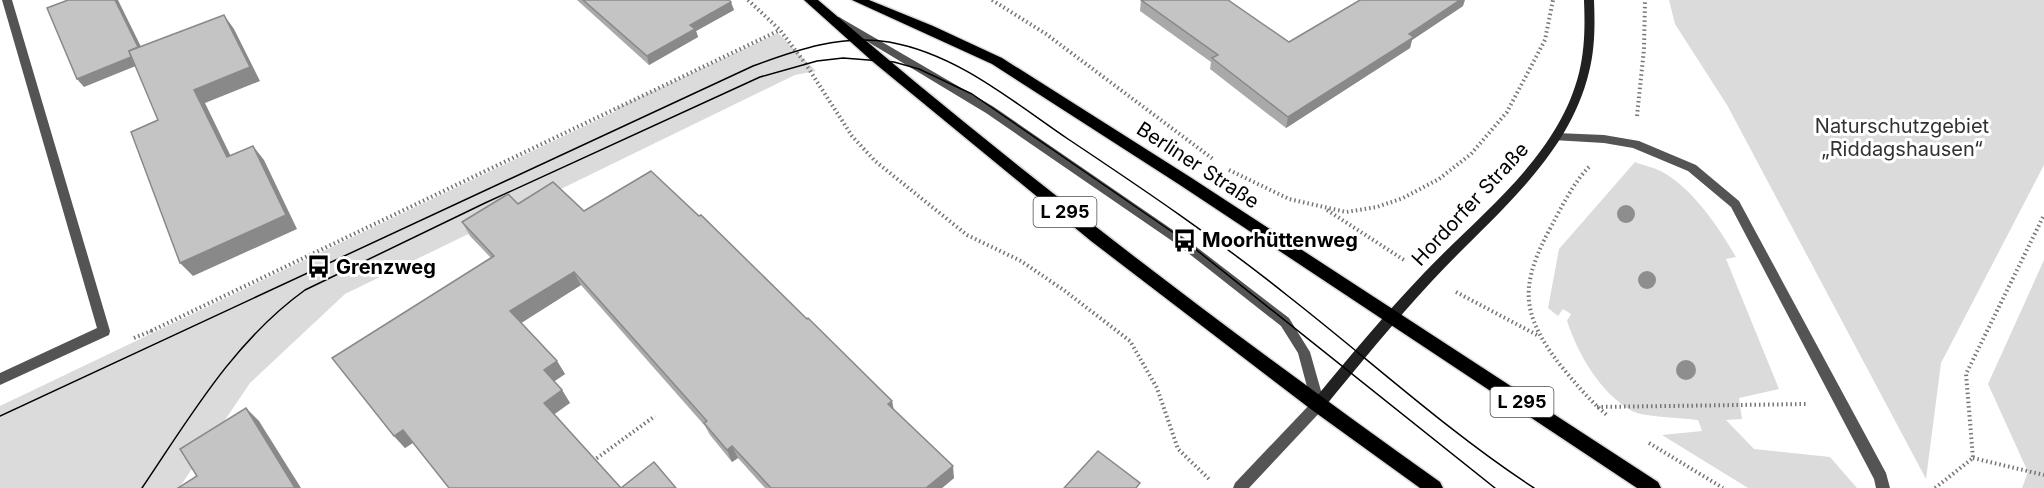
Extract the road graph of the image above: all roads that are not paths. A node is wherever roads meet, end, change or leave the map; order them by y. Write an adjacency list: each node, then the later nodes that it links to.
1 (7, 0): 7 (street)
2 (858, 0): 6 (main road, Berliner Straße / L 295)
3 (1589, 0): 5 (main road, Hordorfer Straße)
4 (815, 4): 8 (main road, L 295); 8 (street)
5 (1557, 137): 6 (main road, Hordorfer Straße); 12 (street)
6 (1392, 317): 8 (main road, Hordorfer Straße); 11 (main road, Berliner Straße / L 295)
7 (0, 379)
8 (1318, 405): 9 (street); 10 (main road, L 295)
9 (1240, 488)
10 (1434, 488)
11 (1652, 488)
12 (1883, 488)

